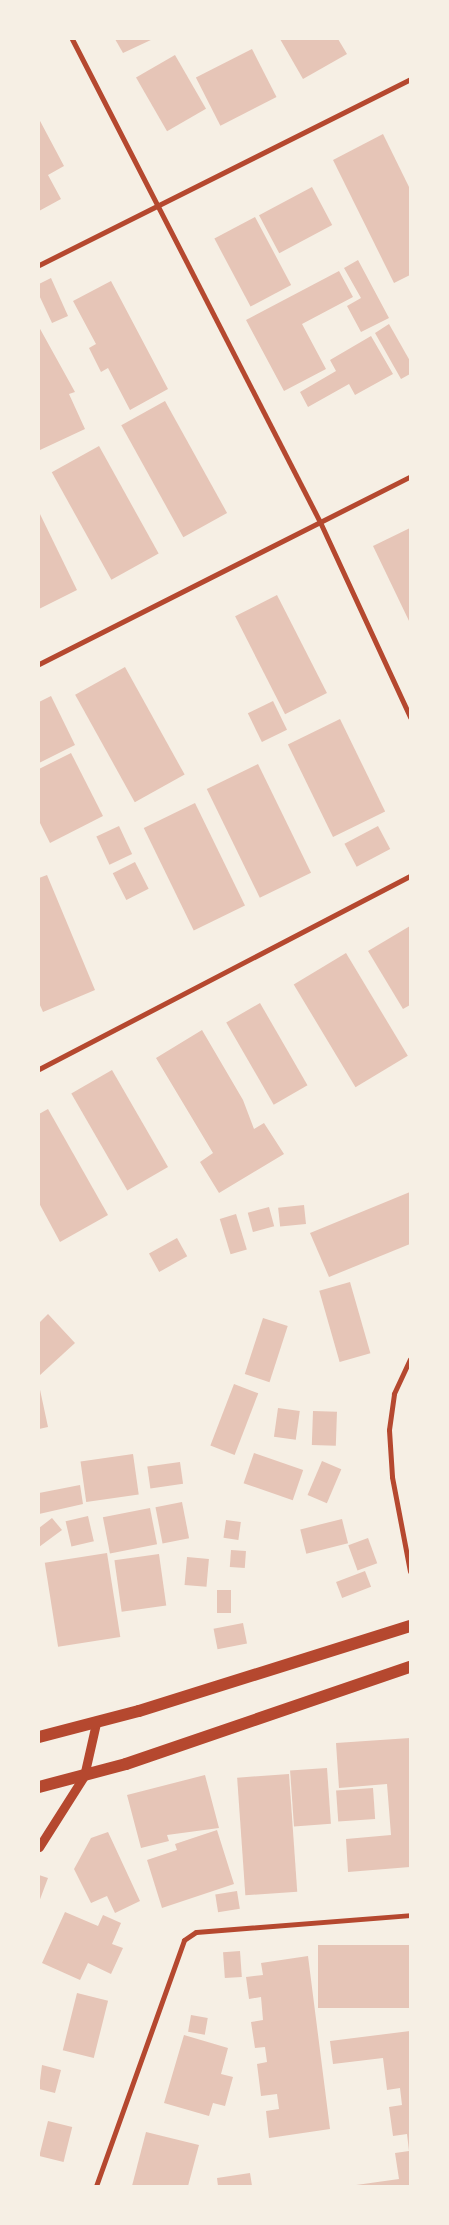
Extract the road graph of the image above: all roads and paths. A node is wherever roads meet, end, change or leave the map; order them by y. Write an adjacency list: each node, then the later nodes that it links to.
1 (72, 39): 3 (street)
2 (410, 79): 3 (street)
3 (159, 206): 4 (street); 6 (street)
4 (39, 265)
5 (410, 477): 6 (street)
6 (320, 522): 7 (street); 8 (street)
7 (39, 664)
8 (410, 717)
9 (410, 876): 10 (street)
10 (39, 1069)
11 (410, 1359): 12 (street)
12 (410, 1570)
13 (410, 1626): 15 (main road)
14 (410, 1667): 17 (main road)
15 (96, 1723): 16 (main road); 17 (street)
16 (39, 1737)
17 (84, 1776): 18 (main road); 19 (street)
18 (39, 1787)
19 (39, 1847)
20 (410, 1915): 21 (street)
21 (96, 2186)

